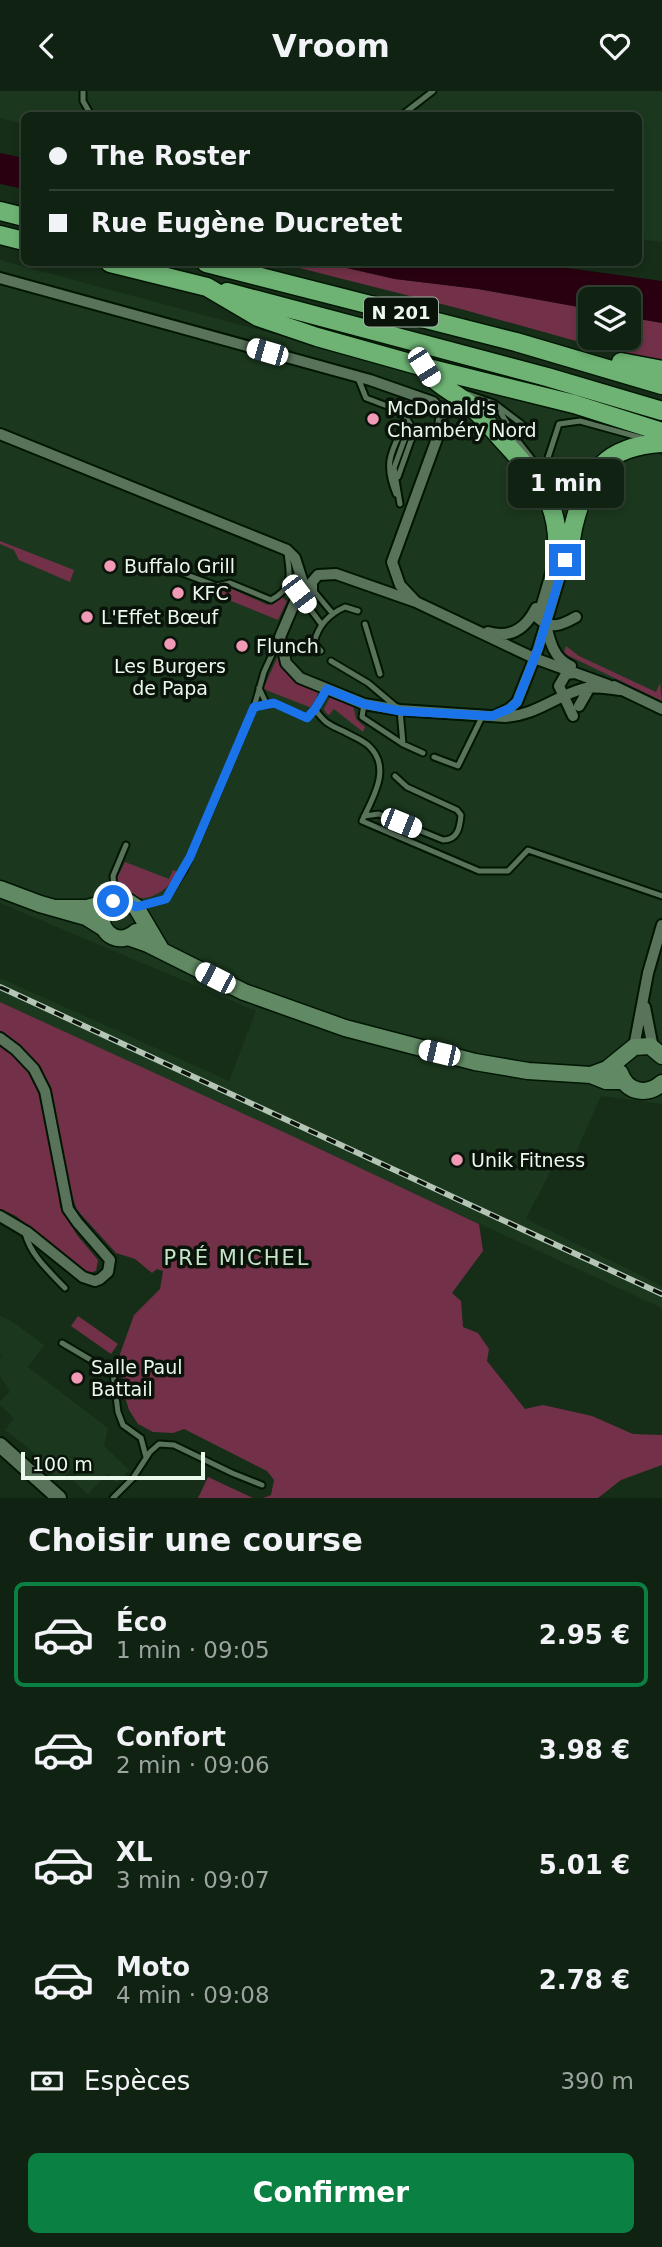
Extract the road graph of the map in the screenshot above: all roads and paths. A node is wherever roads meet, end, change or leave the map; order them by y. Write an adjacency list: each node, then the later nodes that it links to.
1 (83, 91): 3 (lane)
2 (433, 91): 4 (lane)
3 (90, 112)
4 (406, 112)
5 (0, 211): 6 (highway)
6 (21, 216)
7 (122, 266): 10 (highway, N 201)
8 (219, 266): 11 (highway, N 201)
9 (0, 278): 14 (street)
10 (207, 287): 12 (highway); 18 (highway, N 201)
11 (516, 342): 13 (highway); 15 (highway, N 201)
12 (424, 367): 16 (highway); 21 (highway)
13 (662, 370)
14 (358, 377): 19 (lane); 33 (street)
15 (662, 385)
16 (445, 386): 17 (lane); 26 (highway)
17 (497, 405): 20 (lane); 26 (lane)
18 (662, 411)
19 (409, 421): 19 (lane)
20 (531, 431)
21 (662, 432)
22 (0, 434): 28 (street)
23 (662, 443): 25 (highway); 26 (lane)
24 (662, 455): 25 (highway)
25 (619, 459): 27 (highway)
26 (540, 476): 27 (highway)
27 (563, 549): 31 (street); 39 (street)
28 (287, 550): 29 (lane); 32 (street)
29 (170, 563)
30 (313, 588): 33 (street); 35 (lane)
31 (545, 590): 37 (street); 39 (street)
32 (299, 594): 40 (lane); 41 (street)
33 (416, 602): 37 (street)
34 (358, 611): 35 (lane)
35 (333, 614): 40 (lane)
36 (576, 617): 39 (street)
37 (461, 623): 43 (street)
38 (365, 624): 46 (lane)
39 (546, 624): 43 (street); 51 (street)
40 (322, 625): 42 (lane)
41 (280, 637): 49 (lane); 50 (street)
42 (321, 652)
43 (534, 659): 45 (street); 60 (street)
44 (331, 661): 53 (lane)
45 (574, 673): 51 (street); 52 (street)
46 (380, 674)
47 (386, 687): 53 (lane)
48 (590, 687): 51 (street); 52 (street); 52 (street)
49 (259, 688): 55 (lane); 56 (lane)
50 (327, 689): 54 (street); 57 (lane)
51 (620, 690): 58 (street)
52 (564, 697): 60 (street)
53 (386, 698): 59 (lane)
54 (364, 704): 59 (street); 61 (lane)
55 (267, 705): 56 (lane); 57 (lane)
56 (254, 707): 71 (lane)
57 (315, 709): 65 (lane)
58 (662, 709)
59 (400, 711): 60 (street); 61 (lane)
60 (488, 715): 63 (lane)
61 (403, 744): 62 (lane)
62 (423, 753)
63 (434, 757)
64 (395, 776): 65 (lane)
65 (364, 816): 68 (lane)
66 (126, 845): 69 (lane)
67 (0, 888): 70 (main road)
68 (662, 895)
69 (111, 896): 70 (main road); 71 (main road); 73 (main road)
70 (57, 908): 73 (main road)
71 (138, 910): 74 (main road); 75 (main road)
72 (662, 925): 76 (street)
73 (102, 927): 74 (main road)
74 (128, 937): 75 (main road)
75 (162, 952): 80 (main road)
76 (644, 1000): 78 (street); 79 (street)
77 (0, 1038): 84 (street)
78 (630, 1051): 79 (main road); 80 (main road); 81 (main road)
79 (659, 1053)
80 (591, 1075): 81 (main road)
81 (623, 1081): 82 (main road)
82 (661, 1085)
83 (0, 1216): 84 (street)
84 (24, 1230): 85 (lane)
85 (65, 1289)
86 (62, 1343): 88 (lane)
87 (0, 1445): 90 (street)
88 (146, 1458): 89 (lane); 91 (lane)
89 (262, 1485)
90 (59, 1498)
91 (113, 1498)

